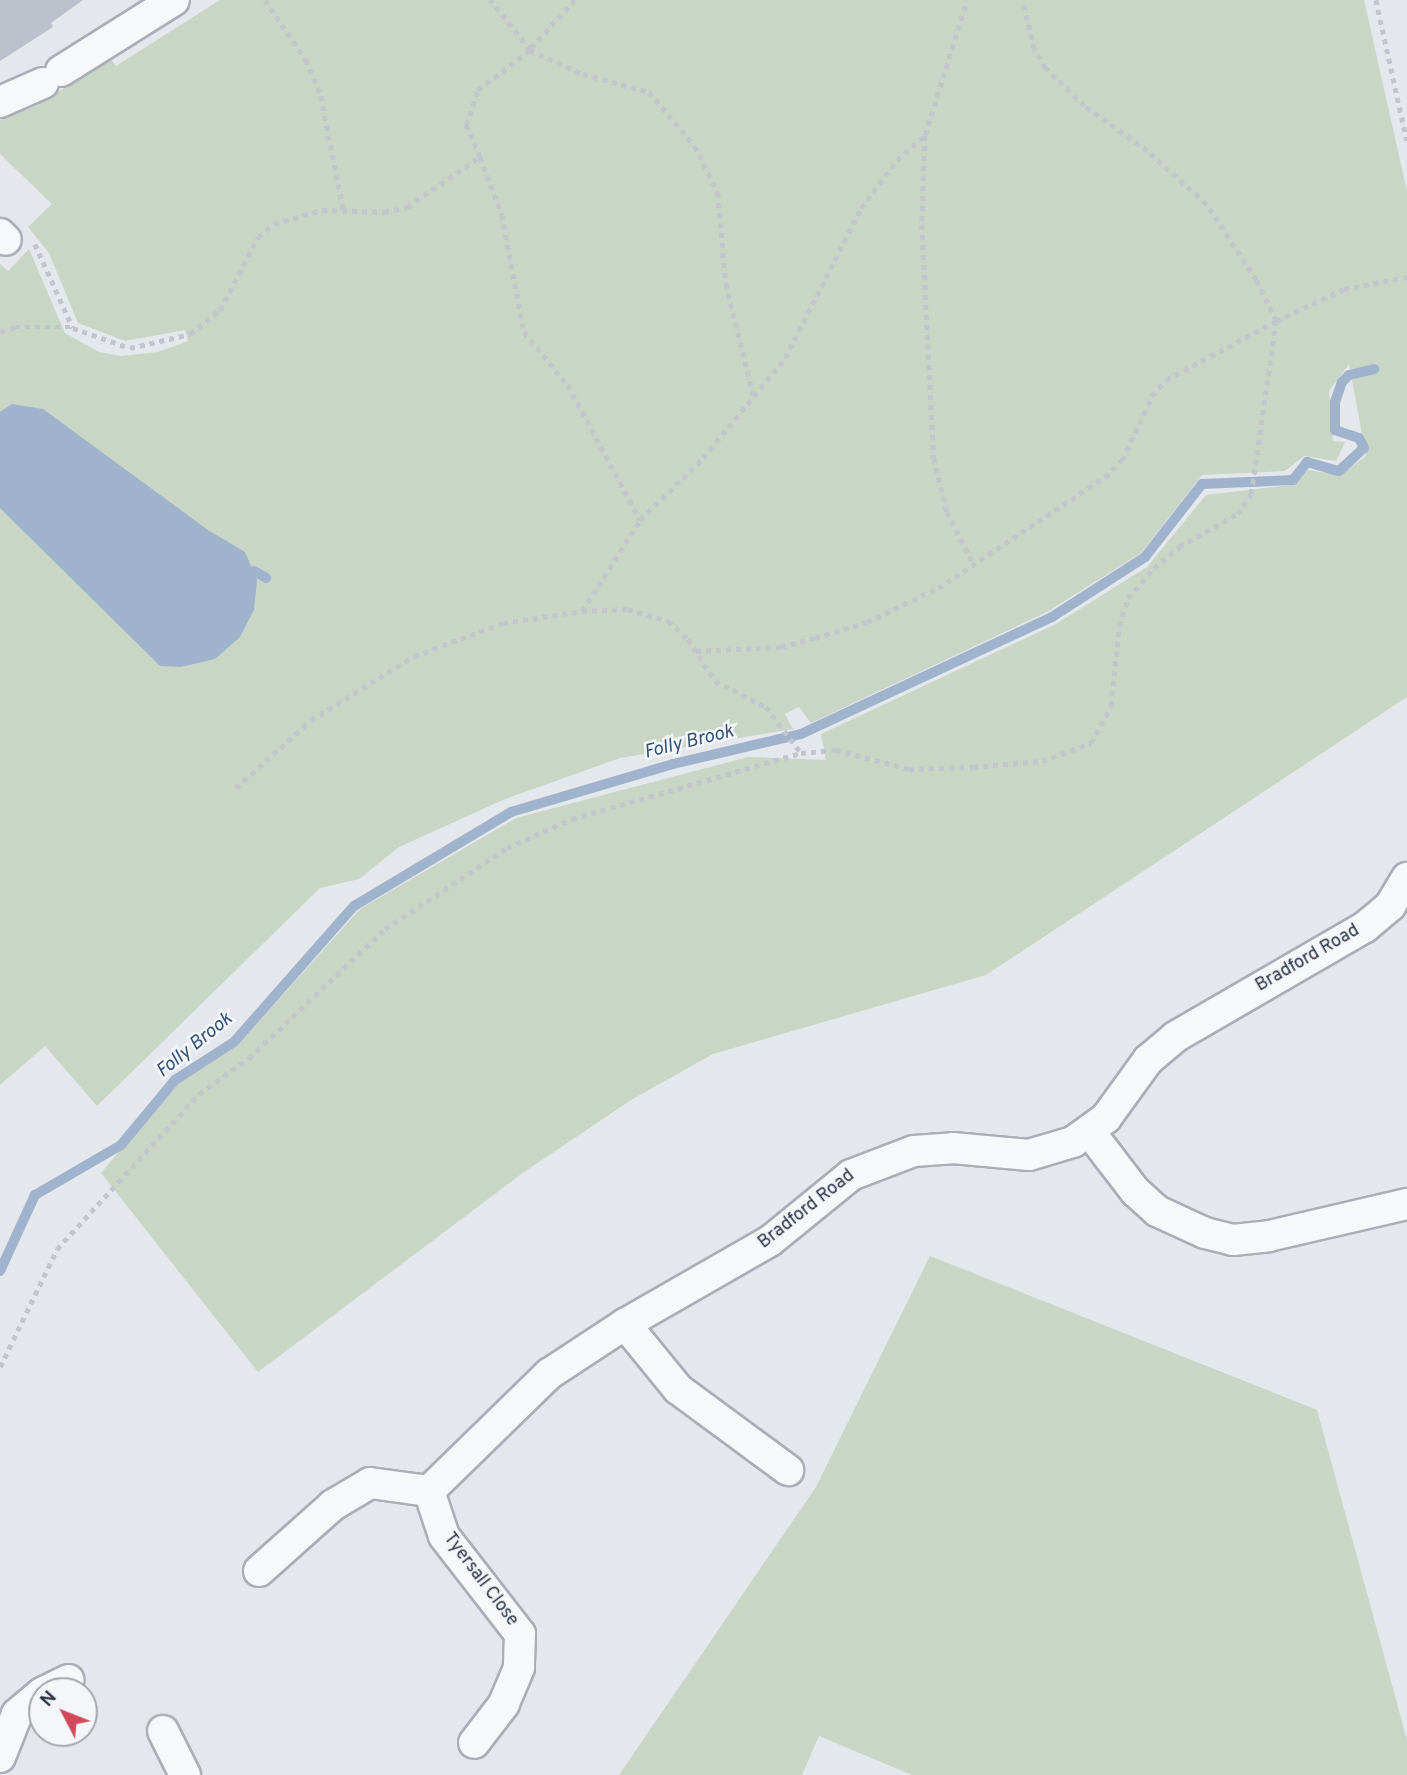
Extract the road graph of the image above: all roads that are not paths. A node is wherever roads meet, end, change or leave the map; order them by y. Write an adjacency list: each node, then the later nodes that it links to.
1 (165, 2): 2 (street)
2 (0, 102)
3 (1407, 878): 4 (street, Bradford Road)
4 (1089, 1131): 5 (street); 6 (street, Bradford Road)
5 (1407, 1205)
6 (625, 1324): 7 (street); 8 (street, Bradford Road)
7 (788, 1469)
8 (429, 1491): 9 (street); 12 (street, Tyersall Close)
9 (258, 1571)
10 (28, 1706): 13 (street)
11 (163, 1731): 14 (street)
12 (474, 1743)
13 (0, 1757)
14 (185, 1775)

